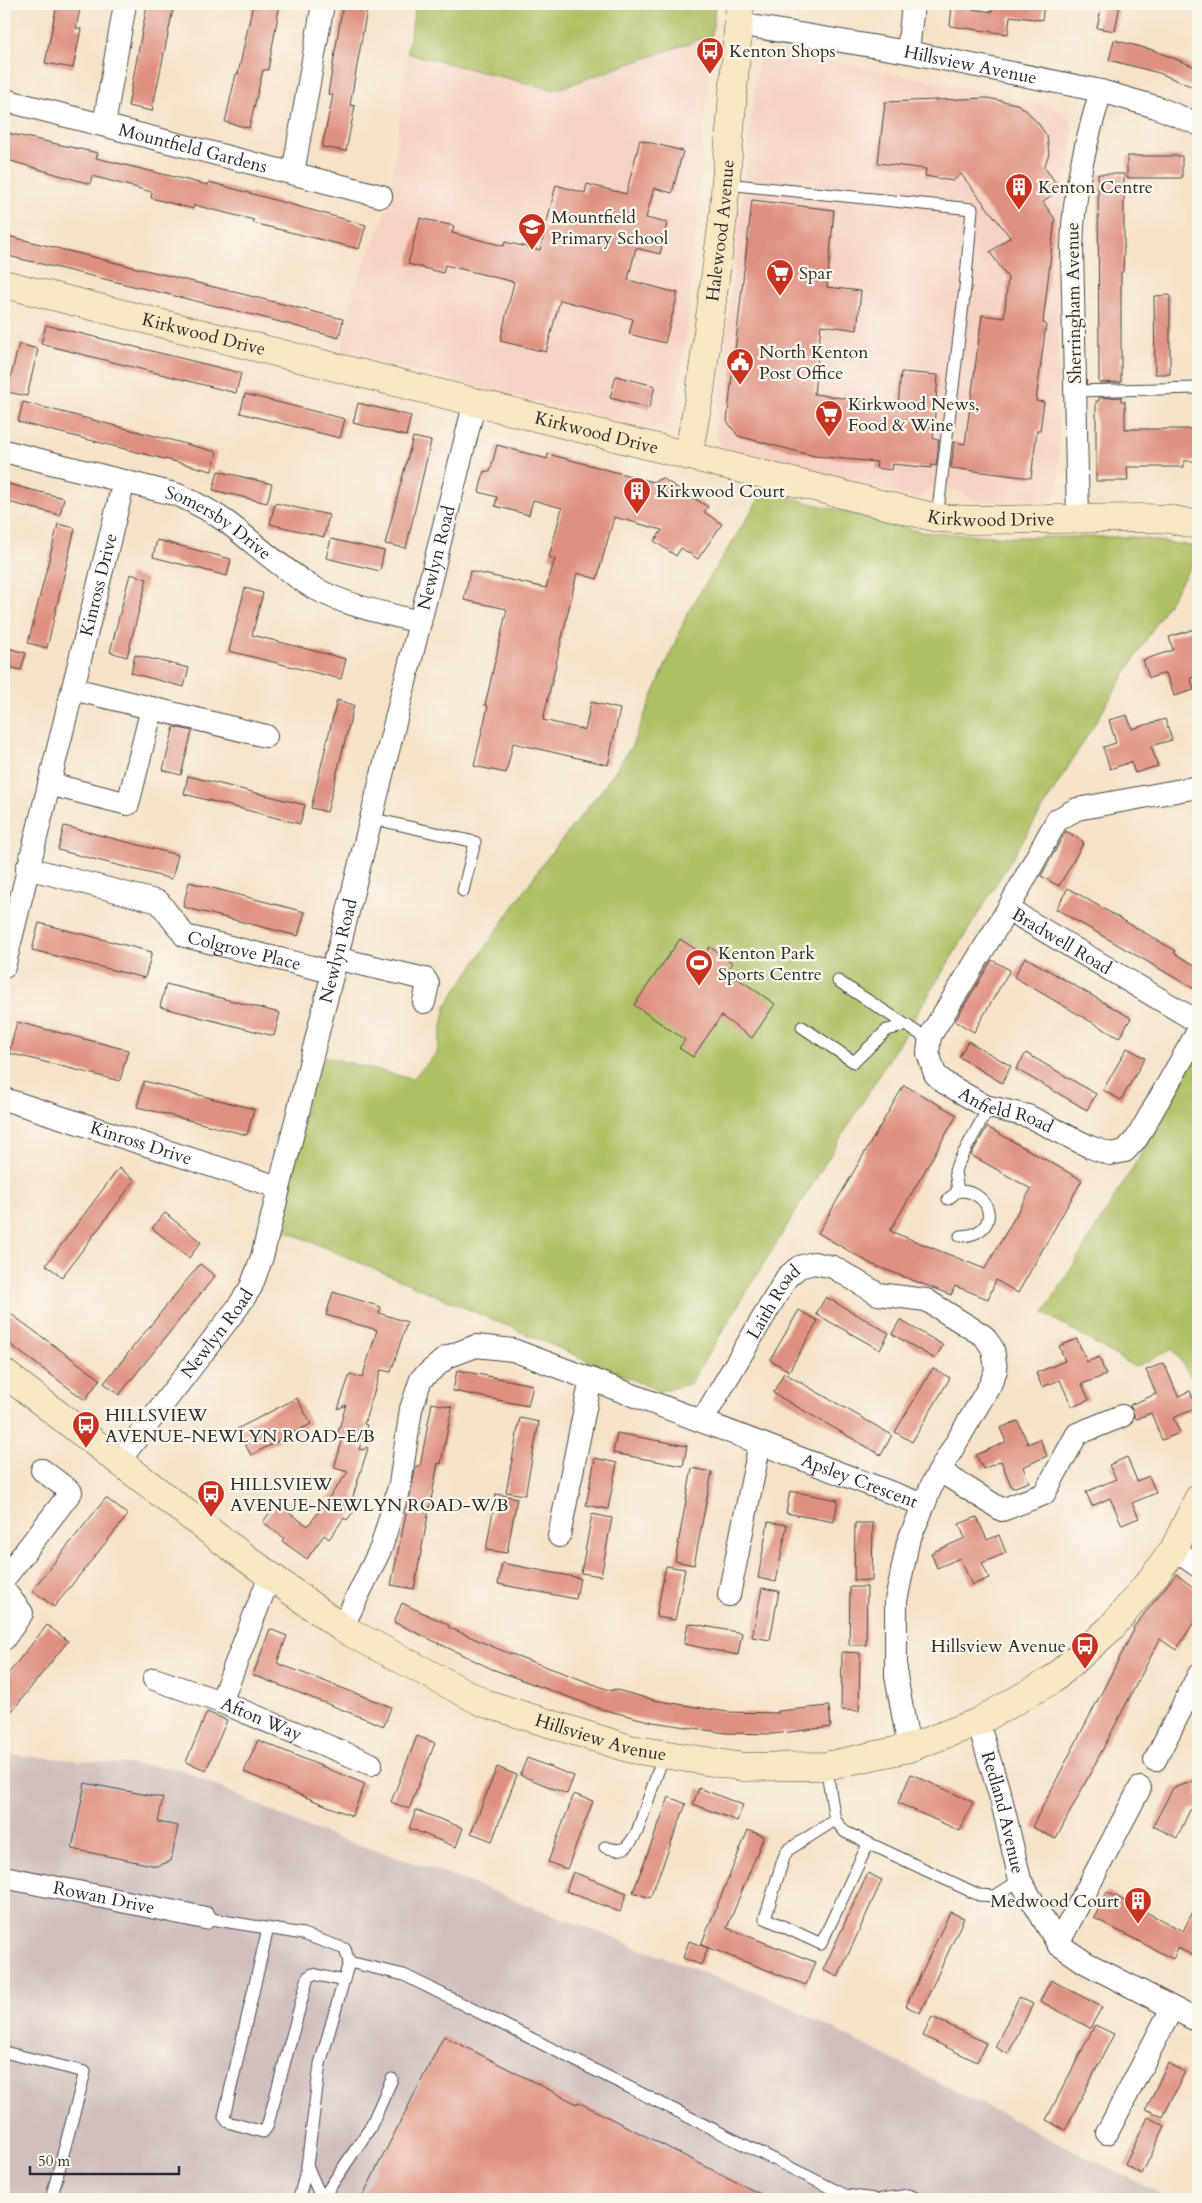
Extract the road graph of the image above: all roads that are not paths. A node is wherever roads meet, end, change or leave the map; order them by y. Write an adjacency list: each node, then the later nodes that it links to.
1 (125, 4): 9 (street)
2 (323, 4): 10 (street)
3 (912, 4): 5 (street)
4 (739, 14): 5 (street, Hillsview Avenue); 11 (street, Halewood Avenue)
5 (908, 52): 6 (street, Hillsview Avenue)
6 (1101, 91): 8 (street, Hillsview Avenue); 15 (street, Sherringham Avenue)
7 (4, 100): 9 (street, Mountfield Gardens)
8 (1198, 124)
9 (104, 125): 10 (street, Mountfield Gardens)
10 (293, 174): 12 (street, Mountfield Gardens)
11 (726, 184): 18 (street, Halewood Avenue); 20 (lane)
12 (381, 196)
13 (5, 288): 16 (street, Kirkwood Drive)
14 (1198, 388): 15 (lane)
15 (1075, 391): 21 (street, Sherringham Avenue)
16 (475, 401): 18 (street, Kirkwood Drive); 23 (street, Newlyn Road)
17 (4, 451): 19 (street, Somersby Drive)
18 (688, 456): 20 (street, Kirkwood Drive)
19 (124, 481): 23 (street, Somersby Drive); 24 (street, Kinross Drive)
20 (936, 518): 21 (street, Kirkwood Drive)
21 (1078, 518): 22 (street, Kirkwood Drive)
22 (1198, 525)
23 (420, 622): 29 (street, Newlyn Road)
24 (73, 689): 25 (street); 27 (street, Kinross Drive)
25 (152, 708): 26 (street); 27 (street)
26 (266, 736)
27 (48, 784): 30 (street, Kinross Drive)
28 (1198, 787): 32 (street, Bradwell Road)
29 (370, 818): 31 (lane); 34 (street, Newlyn Road)
30 (28, 868): 33 (street, Kinross Drive); 34 (street, Colgrove Place)
31 (463, 891)
32 (1008, 910): 38 (street, Bradwell Road); 42 (street)
33 (8, 927): 35 (street, Kinross Drive)
34 (333, 965): 37 (street, Colgrove Place); 45 (street, Newlyn Road)
35 (4, 967)
36 (838, 981): 39 (lane)
37 (424, 1002)
38 (1198, 1022)
39 (906, 1025): 40 (lane); 42 (lane)
40 (802, 1027)
41 (1198, 1031): 44 (street, Anfield Road)
42 (929, 1040): 44 (street, Anfield Road)
43 (4, 1099): 45 (street, Kinross Drive)
44 (988, 1107): 46 (lane)
45 (278, 1187): 54 (street, Newlyn Road)
46 (958, 1191): 47 (lane); 48 (lane)
47 (948, 1199)
48 (960, 1236)
49 (4, 1373): 54 (street, Hillsview Avenue)
50 (591, 1379): 52 (street, Apsley Crescent); 59 (street); 66 (street, Apsley Crescent)
51 (1122, 1416): 56 (street)
52 (702, 1421): 53 (street, Apsley Crescent); 56 (street, Laith Road)
53 (760, 1443): 58 (street, Apsley Crescent); 65 (street)
54 (119, 1461): 62 (street, Hillsview Avenue)
55 (42, 1470): 63 (street)
56 (940, 1471): 58 (street, Laith Road)
57 (1198, 1498): 60 (street, Hillsview Avenue)
58 (924, 1505): 72 (street, Apsley Crescent)
59 (559, 1536)
60 (1174, 1549): 61 (street); 71 (street, Hillsview Avenue)
61 (1198, 1566)
62 (270, 1575): 66 (street, Hillsview Avenue); 70 (street, Afton Way)
63 (4, 1580)
64 (4, 1590): 67 (street)
65 (729, 1595)
66 (342, 1628): 73 (street, Hillsview Avenue)
67 (4, 1639)
68 (1198, 1676): 74 (street)
69 (154, 1679): 70 (street)
70 (222, 1702): 75 (street, Afton Way)
71 (978, 1722): 72 (street, Hillsview Avenue); 82 (street, Redland Avenue)
72 (909, 1748): 76 (street, Hillsview Avenue)
73 (664, 1754): 76 (street, Hillsview Avenue); 80 (lane)
74 (1155, 1760)
75 (371, 1764)
76 (826, 1766): 78 (lane)
77 (1140, 1788): 85 (street)
78 (835, 1820): 79 (lane); 79 (lane)
79 (868, 1844): 82 (lane)
80 (605, 1847)
81 (4, 1877): 83 (street, Rowan Drive)
82 (1020, 1880): 85 (street, Redland Avenue)
83 (205, 1918): 84 (lane)
84 (268, 1928): 86 (lane); 87 (lane)
85 (1058, 1944): 88 (street, Redland Avenue)
86 (349, 1962): 87 (lane); 97 (lane)
87 (344, 1981): 93 (lane)
88 (1172, 2008): 89 (street, Redland Avenue); 92 (street)
89 (1198, 2021)
90 (4, 2052): 94 (lane)
91 (392, 2079): 96 (lane)
92 (1107, 2133)
93 (307, 2166): 95 (lane); 96 (lane)
94 (51, 2199)
95 (299, 2199)
96 (322, 2199)
97 (874, 2199)
98 (882, 2199): 99 (lane)
99 (918, 2199)

